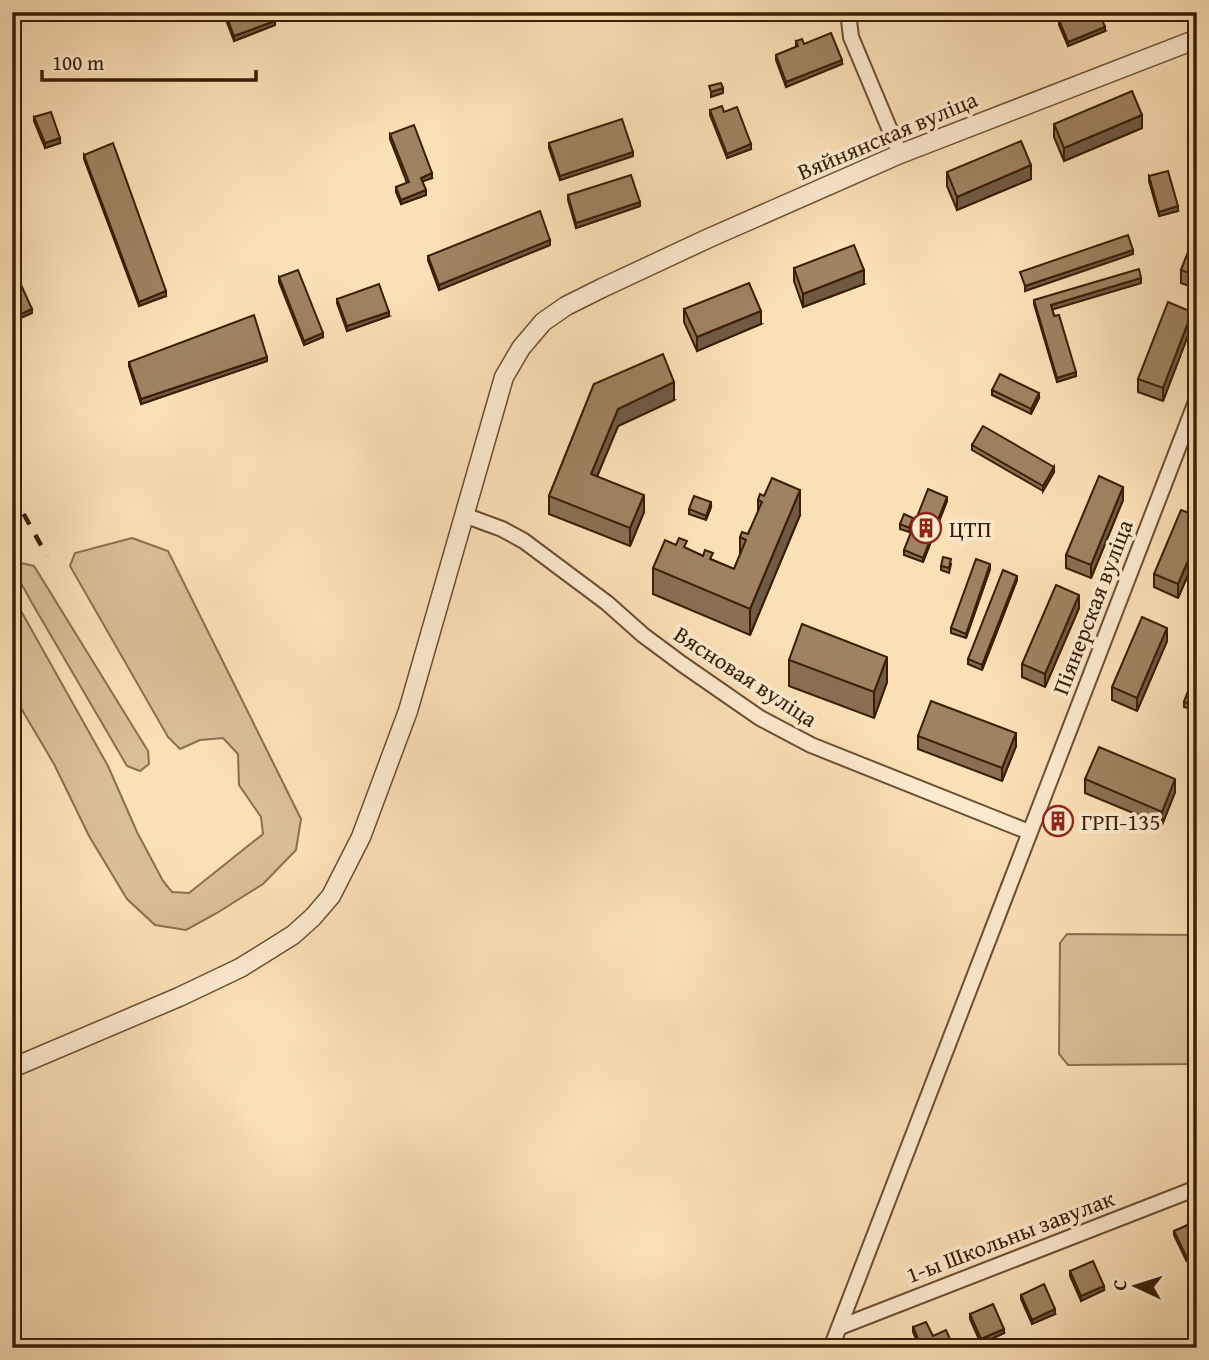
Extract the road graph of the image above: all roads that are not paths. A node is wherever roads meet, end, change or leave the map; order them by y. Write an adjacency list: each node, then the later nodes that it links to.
1 (848, 12): 3 (street)
2 (1197, 39): 3 (street, Вяйнянская вуліца)
3 (900, 154): 5 (street, Вяйнянская вуліца)
4 (1197, 399): 6 (street, Піянерская вуліца)
5 (464, 515): 6 (street, Вясновая вуліца); 7 (street, Вяйнянская вуліца)
6 (1029, 832): 9 (street, Піянерская вуліца)
7 (12, 1068)
8 (1197, 1188): 9 (street, 1-ы Школьны завулак)
9 (840, 1326): 10 (street, Піянерская вуліца)
10 (831, 1348)

